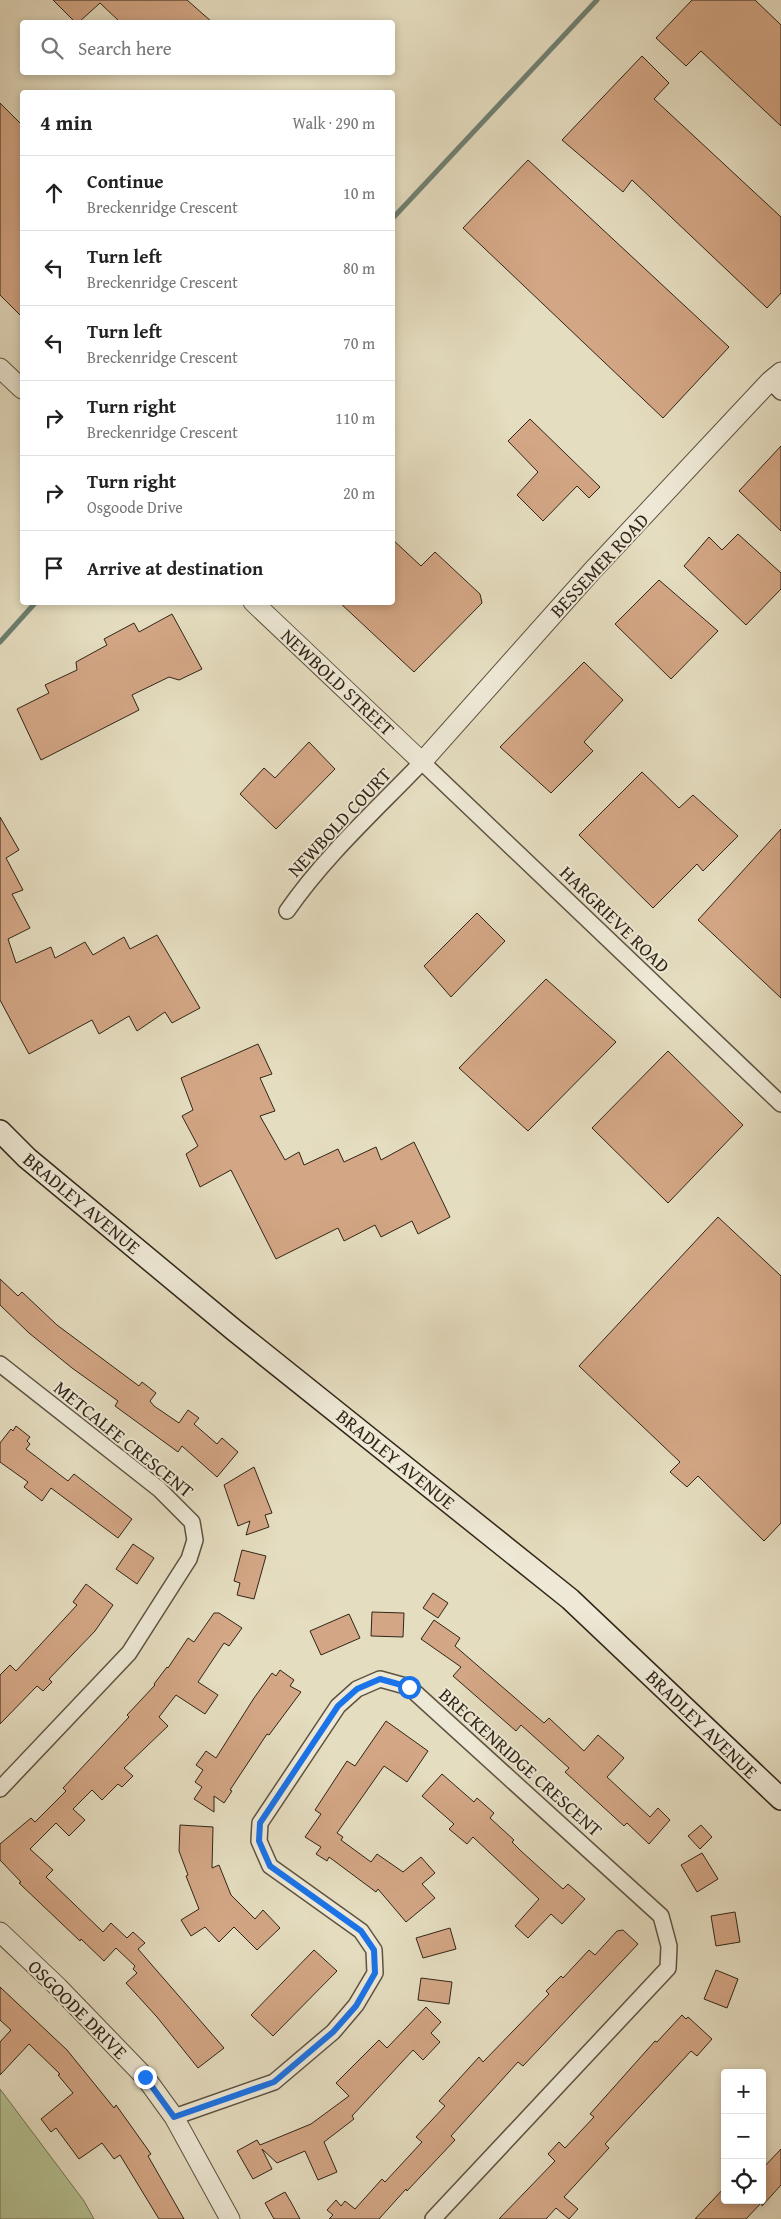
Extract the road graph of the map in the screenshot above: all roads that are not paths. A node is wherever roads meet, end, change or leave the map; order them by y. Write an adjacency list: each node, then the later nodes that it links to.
1 (0, 368): 3 (street)
2 (777, 382): 5 (street, BESSEMER ROAD)
3 (20, 387)
4 (256, 605): 5 (street, NEWBOLD STREET)
5 (422, 762): 6 (street, NEWBOLD COURT); 7 (street, HARGRIEVE ROAD)
6 (287, 911)
7 (781, 1104)
8 (0, 1131): 11 (main road, BRADLEY AVENUE)
9 (0, 1364): 10 (street, METCALFE CRESCENT)
10 (0, 1789)
11 (781, 1799)
12 (0, 1932): 13 (street, OSGOODE DRIVE)
13 (174, 2117): 14 (street, OSGOODE DRIVE); 15 (street, BRECKENRIDGE CRESCENT)
14 (230, 2219)
15 (434, 2219)

